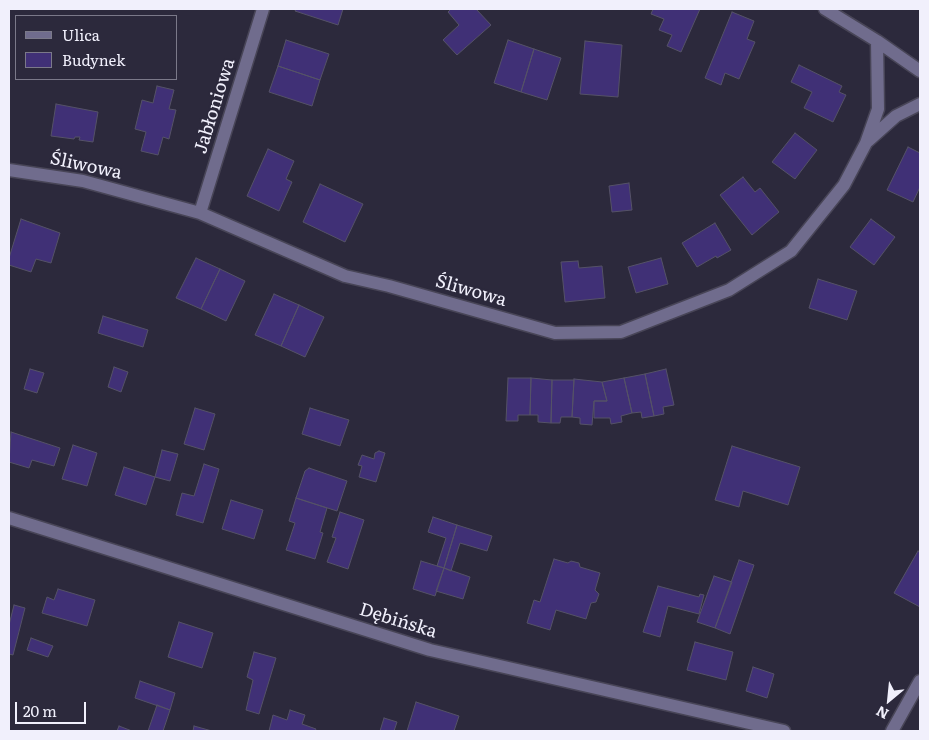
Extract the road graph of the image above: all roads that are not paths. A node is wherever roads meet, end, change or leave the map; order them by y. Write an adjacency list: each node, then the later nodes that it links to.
1 (263, 9): 8 (street, Jabłoniowa)
2 (825, 9): 3 (street)
3 (877, 41): 4 (street); 6 (street, Śliwowa)
4 (920, 72)
5 (920, 104): 6 (street, Śliwowa)
6 (866, 143): 8 (street, Śliwowa)
7 (9, 170): 8 (street, Śliwowa)
8 (200, 213)
9 (9, 518): 11 (street, Dębińska)
10 (920, 680): 12 (street)
11 (784, 731)
12 (892, 731)

